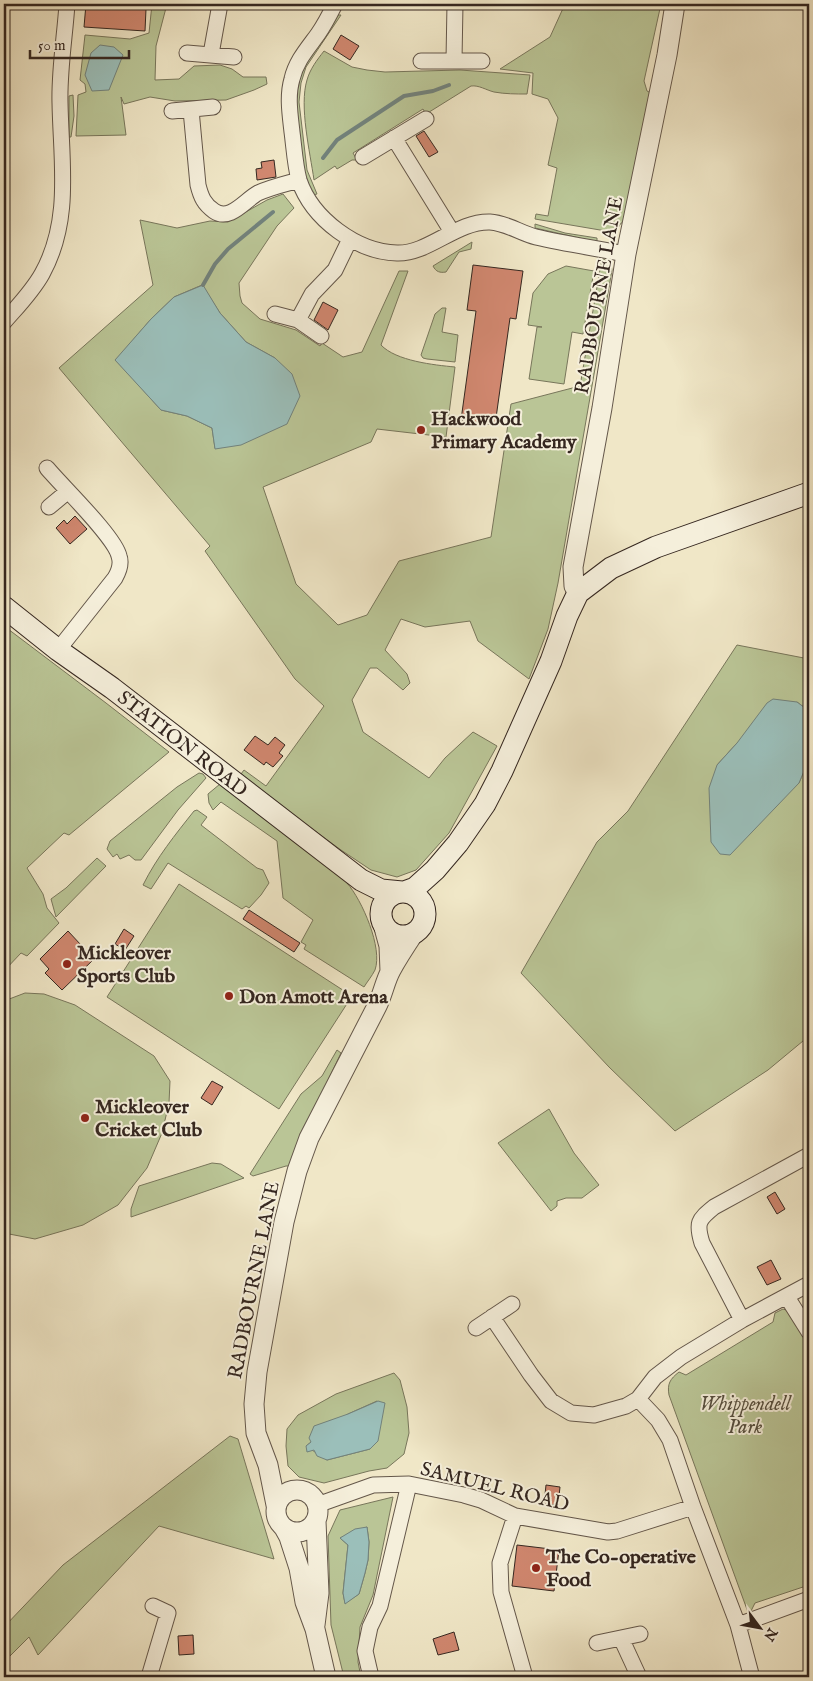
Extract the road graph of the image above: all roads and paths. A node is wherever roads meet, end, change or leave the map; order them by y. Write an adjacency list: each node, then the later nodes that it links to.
1 (68, 4): 24 (street)
2 (220, 4): 7 (street)
3 (335, 4): 18 (street)
4 (455, 4): 10 (street)
5 (675, 4): 21 (street, RADBOURNE LANE)
6 (187, 53): 7 (street)
7 (211, 54): 8 (street)
8 (234, 57)
9 (421, 60): 10 (street)
10 (454, 60): 11 (street)
11 (482, 60)
12 (213, 107): 13 (street)
13 (191, 110): 14 (street); 18 (street)
14 (172, 111)
15 (426, 119): 16 (street)
16 (394, 138): 17 (street); 19 (street)
17 (363, 157)
18 (299, 180): 20 (street)
19 (452, 232): 20 (street); 21 (street)
20 (350, 239): 23 (street)
21 (626, 254): 30 (street, RADBOURNE LANE)
22 (275, 314): 23 (street)
23 (298, 320): 25 (street)
24 (4, 322)
25 (321, 336)
26 (47, 468): 27 (street)
27 (68, 492): 29 (street); 32 (street)
28 (809, 493): 30 (main road)
29 (49, 507)
30 (578, 593): 33 (main road)
31 (4, 607): 32 (main road, STATION ROAD)
32 (58, 650): 34 (main road, STATION ROAD)
33 (435, 870): 35 (main road); 36 (main road)
34 (361, 880): 35 (main road, STATION ROAD); 37 (main road, STATION ROAD)
35 (403, 892): 36 (main road); 37 (main road)
36 (425, 913): 38 (main road)
37 (382, 921): 38 (main road); 39 (street, RADBOURNE LANE)
38 (414, 933): 39 (street, RADBOURNE LANE)
39 (390, 972): 49 (street, RADBOURNE LANE)
40 (809, 1155): 45 (street)
41 (809, 1284): 42 (street)
42 (787, 1296): 45 (street); 47 (street)
43 (512, 1304): 44 (street)
44 (492, 1317): 46 (street); 48 (street)
45 (742, 1320): 48 (street)
46 (476, 1328)
47 (809, 1332)
48 (638, 1399): 53 (street)
49 (268, 1465): 51 (street, RADBOURNE LANE); 52 (street, RADBOURNE LANE)
50 (409, 1484): 54 (street, SAMUEL ROAD); 55 (street, SAMUEL ROAD); 66 (street)
51 (300, 1490): 52 (street); 54 (street)
52 (276, 1505): 56 (street)
53 (693, 1507): 55 (street, SAMUEL ROAD); 59 (street)
54 (317, 1513): 56 (street); 60 (street)
55 (515, 1516): 67 (street)
56 (284, 1528): 60 (street)
57 (809, 1600): 59 (street)
58 (152, 1606): 64 (street)
59 (738, 1625): 69 (street)
60 (315, 1629): 65 (street)
61 (640, 1634): 62 (street)
62 (621, 1638): 63 (street); 68 (street)
63 (597, 1643)
64 (150, 1677)
65 (326, 1677)
66 (371, 1677)
67 (525, 1677)
68 (639, 1677)
69 (750, 1677)

